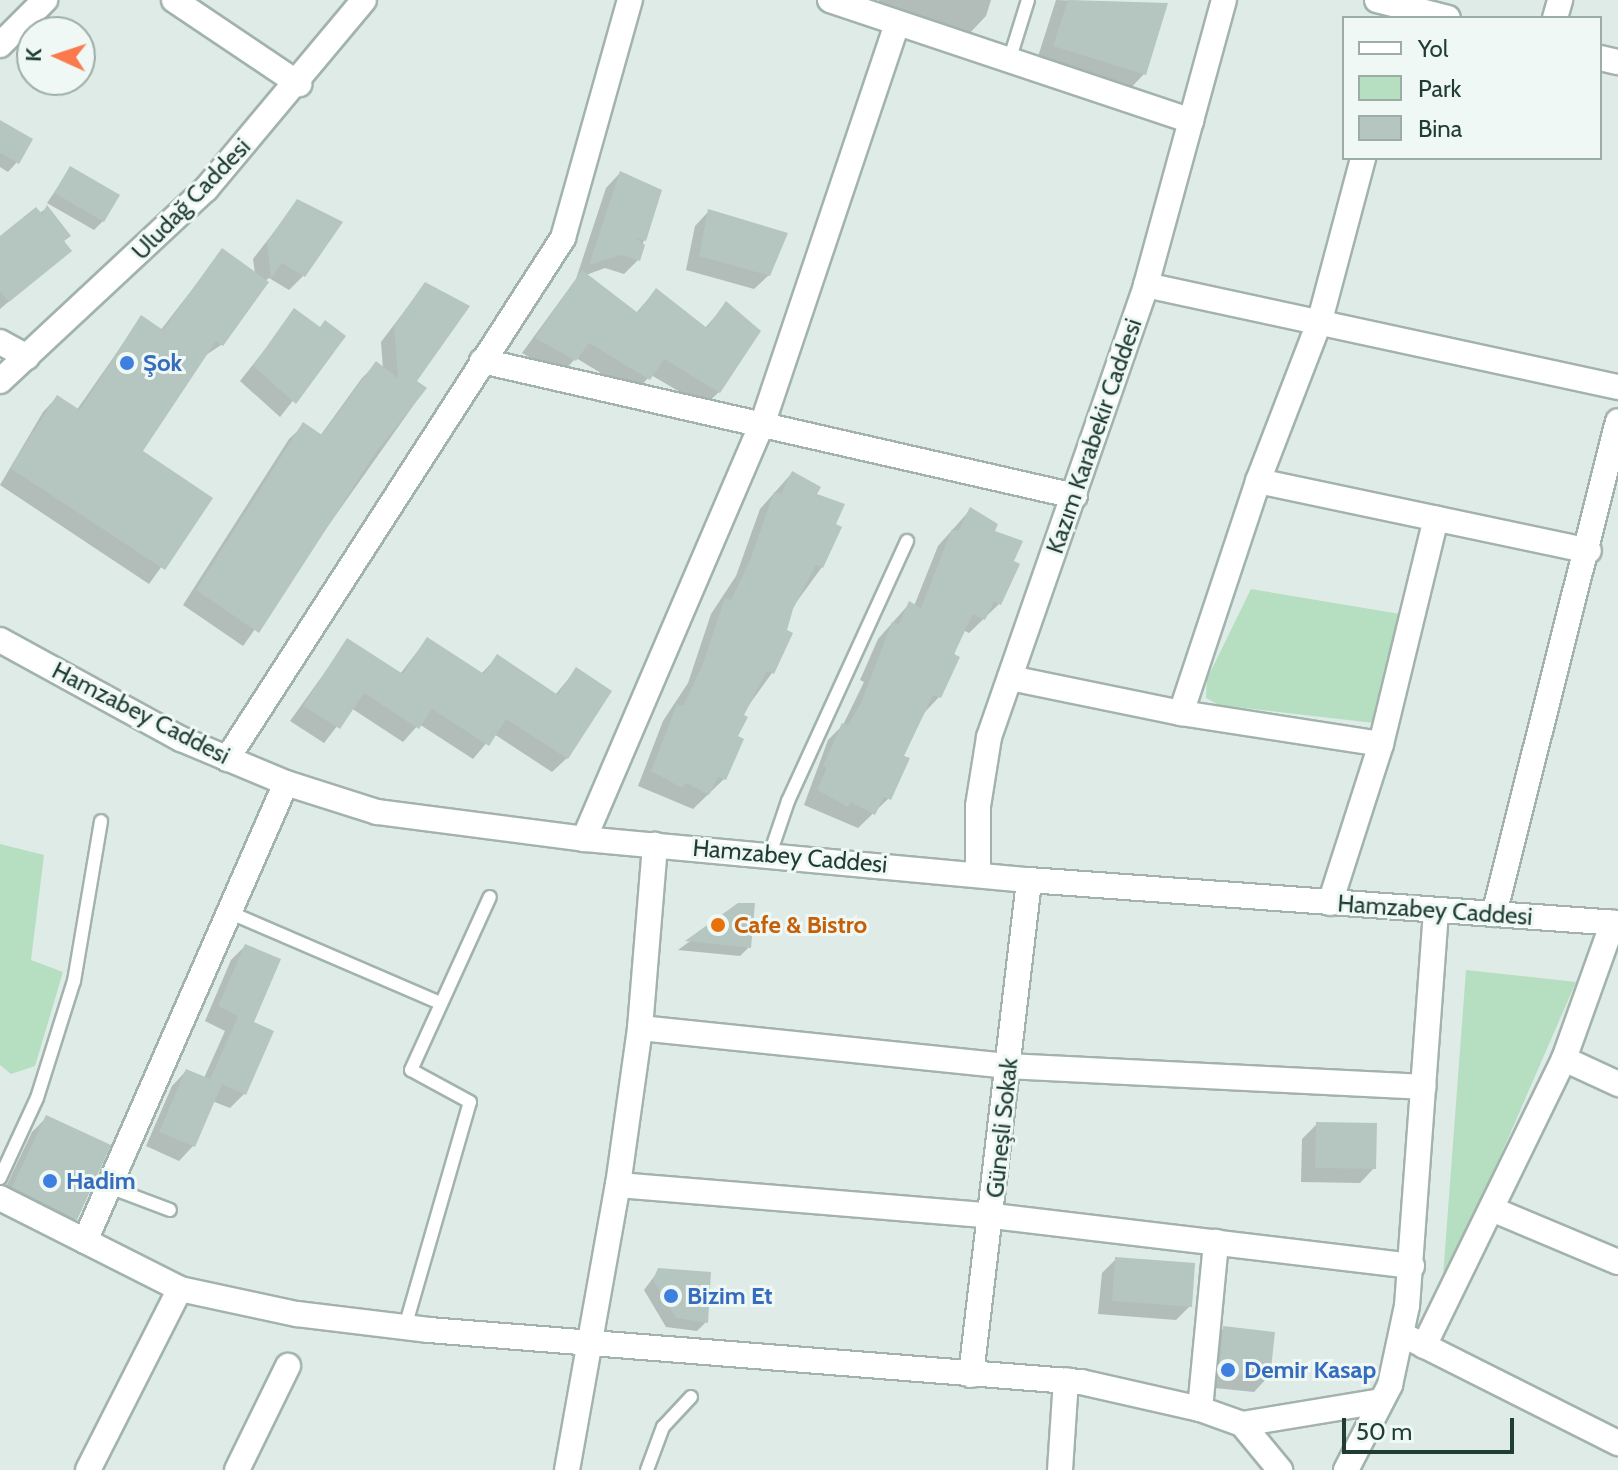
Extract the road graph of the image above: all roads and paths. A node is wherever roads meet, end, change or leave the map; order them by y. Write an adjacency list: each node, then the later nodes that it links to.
1 (45, 0): 12 (street)
2 (174, 0): 14 (street)
3 (364, 0): 14 (street, Uludağ Caddesi)
4 (630, 0): 21 (street)
5 (830, 0): 11 (street)
6 (1028, 0): 13 (lane)
7 (1224, 0): 15 (street, Kazım Karabekir Caddesi)
8 (1377, 0): 9 (street)
9 (1402, 8): 10 (street)
10 (1439, 16)
11 (897, 23): 13 (street); 25 (street)
12 (0, 45)
13 (1009, 61): 15 (street)
14 (299, 84): 20 (street, Uludağ Caddesi)
15 (1191, 121): 17 (street, Kazım Karabekir Caddesi)
16 (1362, 160): 18 (street)
17 (1146, 285): 18 (street); 27 (street, Kazım Karabekir Caddesi)
18 (1320, 320): 23 (street); 26 (street)
19 (0, 342): 20 (street)
20 (27, 357): 22 (street, Uludağ Caddesi)
21 (482, 361): 25 (street); 35 (street)
22 (0, 381)
23 (1618, 387)
24 (1618, 421): 30 (street)
25 (763, 422): 27 (street); 38 (street)
26 (1258, 481): 28 (street); 33 (street)
27 (1075, 496): 32 (street, Kazım Karabekir Caddesi)
28 (1436, 519): 30 (street); 34 (street)
29 (907, 541): 40 (lane)
30 (1589, 551): 47 (street)
31 (0, 640): 35 (street, Hamzabey Caddesi)
32 (1010, 678): 33 (street); 41 (street, Kazım Karabekir Caddesi)
33 (1181, 713): 34 (street)
34 (1381, 744): 44 (street)
35 (227, 759): 36 (street, Hamzabey Caddesi)
36 (286, 783): 38 (street, Hamzabey Caddesi); 46 (street)
37 (101, 821): 55 (lane)
38 (584, 839): 39 (street, Hamzabey Caddesi)
39 (655, 845): 40 (street, Hamzabey Caddesi); 50 (street)
40 (770, 854): 41 (street, Hamzabey Caddesi)
41 (978, 873): 42 (street, Hamzabey Caddesi)
42 (1029, 880): 44 (street, Hamzabey Caddesi); 52 (street, Güneşli Sokak)
43 (490, 897): 49 (lane)
44 (1330, 903): 45 (street, Hamzabey Caddesi)
45 (1436, 910): 47 (street, Hamzabey Caddesi); 54 (street)
46 (231, 913): 49 (lane); 57 (street)
47 (1494, 914): 48 (street, Hamzabey Caddesi)
48 (1615, 923): 51 (street)
49 (440, 1003): 67 (lane)
50 (640, 1028): 52 (street); 56 (street)
51 (1564, 1059): 53 (street); 60 (street)
52 (1009, 1066): 54 (street); 61 (street, Güneşli Sokak)
53 (1618, 1084)
54 (1423, 1087): 65 (street)
55 (0, 1178)
56 (618, 1185): 61 (street); 69 (street)
57 (109, 1187): 59 (lane); 62 (street)
58 (0, 1198): 62 (street)
59 (170, 1210)
60 (1494, 1210): 64 (street); 70 (street)
61 (993, 1216): 63 (street); 72 (street, Güneşli Sokak)
62 (85, 1241): 66 (street)
63 (1216, 1242): 65 (street); 76 (street)
64 (1618, 1262)
65 (1412, 1266): 68 (street)
66 (180, 1289): 67 (street); 79 (street)
67 (405, 1327): 69 (street)
68 (1402, 1334): 70 (street); 75 (street)
69 (586, 1342): 72 (street); 81 (street)
70 (1424, 1346): 78 (street)
71 (288, 1366): 80 (street)
72 (971, 1375): 73 (street)
73 (1066, 1380): 76 (street); 83 (street)
74 (691, 1397): 82 (lane)
75 (1381, 1401): 77 (street); 85 (street)
76 (1200, 1409): 77 (street)
77 (1242, 1424): 84 (street)
78 (1618, 1443)
79 (88, 1470)
80 (237, 1470)
81 (567, 1470)
82 (647, 1470)
83 (1060, 1470)
84 (1280, 1470)
85 (1346, 1470)

